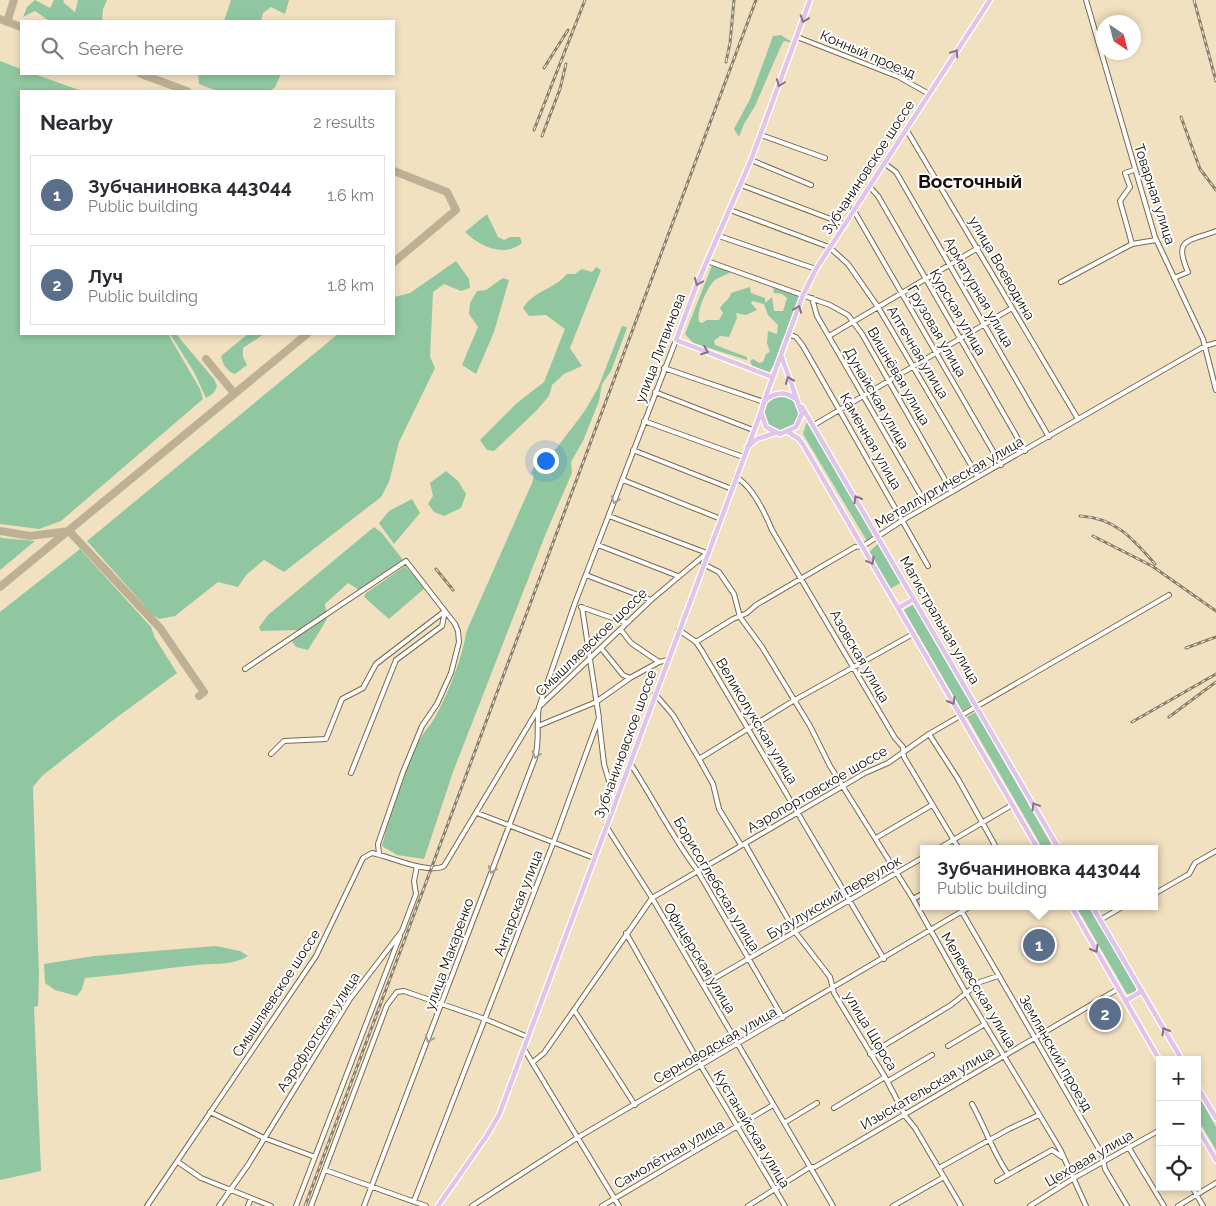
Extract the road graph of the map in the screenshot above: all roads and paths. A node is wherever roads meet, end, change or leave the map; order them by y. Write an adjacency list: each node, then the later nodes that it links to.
1 (810, 0): 4 (main road, улица Литвинова, one-way to 4)
2 (990, 0): 5 (main road, Зубчаниновское шоссе, one-way to 2)
3 (1086, 0): 11 (street, Товарная улица)
4 (797, 38): 5 (street, Конный проезд); 7 (main road, улица Литвинова, one-way to 7)
5 (929, 94): 6 (main road, Зубчаниновское шоссе)
6 (906, 129): 10 (main road, Зубчаниновское шоссе); 25 (street, улица Воеводина)
7 (761, 135): 8 (street); 9 (main road, улица Литвинова)
8 (825, 158)
9 (751, 160): 12 (street); 13 (main road, улица Литвинова)
10 (884, 163): 15 (main road, Зубчаниновское шоссе); 27 (street, Арматурная улица)
11 (1134, 170): 14 (street, Товарная улица); 16 (street)
12 (811, 184)
13 (741, 185): 18 (main road, улица Литвинова); 19 (street)
14 (1138, 185): 16 (street); 22 (street, Товарная улица)
15 (869, 186): 17 (main road, Зубчаниновское шоссе); 29 (street, Курская улица)
16 (1130, 187): 23 (street)
17 (853, 209): 19 (main road, Зубчаниновское шоссе); 32 (street, Грузовая улица)
18 (730, 210): 21 (main road, улица Литвинова); 24 (street)
19 (844, 224): 24 (main road, Зубчаниновское шоссе)
20 (1216, 232): 30 (street)
21 (719, 236): 26 (main road, улица Литвинова); 28 (street)
22 (1156, 240): 23 (street); 30 (street, Товарная улица)
23 (1132, 244): 31 (street)
24 (829, 247): 28 (main road, Зубчаниновское шоссе); 35 (street, Аптечная улица)
25 (978, 248): 27 (street); 36 (street, улица Воеводина)
26 (707, 261): 33 (street, Вишнёвая улица); 42 (main road, улица Литвинова, one-way to 42)
27 (949, 264): 29 (street); 38 (street, Арматурная улица)
28 (816, 269): 33 (main road, Зубчаниновское шоссе)
29 (926, 278): 32 (street); 41 (street, Курская улица)
30 (1174, 278): 44 (street, Товарная улица)
31 (1060, 282)
32 (902, 292): 35 (street); 45 (street, Грузовая улица)
33 (803, 295): 34 (street, Вишнёвая улица); 39 (main road, Зубчаниновское шоссе, one-way to 33)
34 (812, 298): 37 (street, Вишнёвая улица); 40 (street, Дунайская улица)
35 (878, 306): 37 (street); 47 (street, Аптечная улица)
36 (1012, 308): 38 (street); 58 (street, улица Воеводина)
37 (854, 321): 40 (street); 50 (street, Вишнёвая улица)
38 (984, 324): 41 (street); 64 (street, Арматурная улица)
39 (788, 334): 46 (main road, Зубчаниновское шоссе); 56 (street, Каменная улица)
40 (829, 336): 53 (street, Дунайская улица)
41 (961, 338): 45 (street); 67 (street, Курская улица)
42 (676, 340): 48 (street, улица Литвинова); 49 (main road, one-way to 49)
43 (1216, 342): 44 (street, Металлургическая улица)
44 (1205, 346): 51 (street, Товарная улица); 58 (street, Металлургическая улица)
45 (937, 353): 47 (street); 69 (street, Грузовая улица)
46 (781, 355): 49 (main road, Зубчаниновское шоссе); 55 (main road, one-way to 46)
47 (914, 366): 50 (street); 71 (street, Аптечная улица)
48 (664, 368): 52 (street, улица Литвинова); 54 (street)
49 (772, 377): 54 (main road, Зубчаниновское шоссе)
50 (888, 381): 53 (street); 74 (street, Вишнёвая улица)
51 (1216, 390)
52 (655, 392): 59 (street, улица Литвинова); 61 (street)
53 (863, 396): 56 (street); 75 (street, Дунайская улица)
54 (764, 402): 55 (main road); 57 (main road)
55 (799, 404): 60 (main road, Магистральная улица); 62 (main road)
56 (840, 410): 60 (street); 78 (street, Каменная улица)
57 (761, 412): 61 (main road, Зубчаниновское шоссе); 63 (main road)
58 (1078, 419): 64 (street, Металлургическая улица)
59 (644, 421): 66 (street, улица Литвинова); 68 (street)
60 (814, 425): 79 (main road, Магистральная улица, one-way to 60)
61 (753, 430): 65 (main road, Зубчаниновское шоссе)
62 (788, 432): 63 (main road); 81 (main road)
63 (775, 433): 65 (main road)
64 (1049, 437): 67 (street, Металлургическая улица)
65 (746, 448): 68 (main road, Зубчаниновское шоссе)
66 (633, 450): 72 (street, улица Литвинова); 73 (street)
67 (1025, 451): 69 (street, Металлургическая улица)
68 (743, 457): 70 (main road, Зубчаниновское шоссе)
69 (1001, 465): 71 (street, Металлургическая улица)
70 (736, 477): 73 (main road, Зубчаниновское шоссе); 87 (street, Азовская улица)
71 (978, 478): 74 (street, Металлургическая улица)
72 (623, 480): 76 (street, улица Литвинова, one-way to 76); 77 (street)
73 (732, 489): 77 (main road, Зубчаниновское шоссе)
74 (952, 492): 75 (street, Металлургическая улица)
75 (928, 506): 78 (street, Металлургическая улица)
76 (609, 516): 80 (street, улица Литвинова); 82 (street)
77 (721, 519): 82 (main road, Зубчаниновское шоссе)
78 (903, 520): 79 (street, Металлургическая улица); 84 (street, Каменная улица)
79 (878, 535): 81 (street, Металлургическая улица); 89 (main road, Магистральная улица)
80 (598, 545): 85 (street, улица Литвинова); 86 (street)
81 (863, 546): 87 (street, Металлургическая улица); 93 (main road, one-way to 93)
82 (707, 553): 83 (main road, Зубчаниновское шоссе); 86 (street, Смышляевское шоссе)
83 (703, 564): 95 (street, Мелекесская улица); 98 (main road, Зубчаниновское шоссе)
84 (928, 566)
85 (586, 575): 90 (street); 91 (street, улица Литвинова)
86 (678, 576): 90 (street, Смышляевское шоссе)
87 (802, 580): 95 (street, Металлургическая улица); 105 (street, Азовская улица)
88 (1169, 595): 112 (street, Аэропортовское шоссе)
89 (914, 599): 93 (main road); 112 (main road, Магистральная улица)
90 (651, 600): 96 (street, Смышляевское шоссе)
91 (575, 603): 92 (street); 111 (street, улица Литвинова)
92 (582, 607): 96 (street); 102 (street, Ангарская улица)
93 (898, 608): 99 (main road)
94 (445, 611): 106 (street); 119 (street); 122 (street); 142 (street)
95 (740, 618): 100 (street, Металлургическая улица); 109 (street, Мелекесская улица)
96 (627, 623): 97 (street, Смышляевское шоссе)
97 (620, 630): 101 (street, Смышляевское шоссе); 104 (street)
98 (679, 630): 100 (street, Великолукская улица); 103 (main road, Зубчаниновское шоссе)
99 (913, 634): 105 (street); 113 (main road, one-way to 113)
100 (696, 642): 116 (street, Великолукская улица)
101 (600, 648): 102 (street, Смышляевское шоссе); 107 (street)
102 (590, 658): 110 (street, Ангарская улица); 111 (street, Смышляевское шоссе)
103 (668, 660): 104 (street); 108 (main road, Зубчаниновское шоссе)
104 (659, 662): 107 (street)
105 (854, 666): 109 (street); 118 (street, Азовская улица)
106 (245, 669)
107 (630, 678): 110 (street)
108 (655, 694): 120 (street, улица Щорса); 121 (main road, Зубчаниновское шоссе)
109 (793, 701): 116 (street); 123 (street, Мелекесская улица)
110 (596, 702): 114 (street, Ангарская улица); 115 (street)
111 (539, 707): 115 (street, улица Макаренко); 127 (street, Смышляевское шоссе)
112 (977, 707): 113 (street, Аэропортовское шоссе); 140 (main road, Магистральная улица, one-way to 112)
113 (961, 717): 117 (street, Аэропортовское шоссе); 126 (main road)
114 (598, 718): 124 (street); 134 (street, Ангарская улица)
115 (538, 726): 130 (street, улица Макаренко, one-way to 130)
116 (748, 728): 120 (street); 128 (street, Великолукская улица)
117 (930, 734): 118 (street, Аэропортовское шоссе); 129 (street)
118 (903, 751): 123 (street, Аэропортовское шоссе); 125 (street, Азовская улица)
119 (271, 754)
120 (699, 759): 135 (street, улица Щорса)
121 (630, 763): 124 (main road, Зубчаниновское шоссе); 146 (street, Борисоглебская улица)
122 (351, 773)
123 (844, 786): 128 (street, Аэропортовское шоссе); 132 (street, Мелекесская улица)
124 (616, 802): 131 (main road, Зубчаниновское шоссе)
125 (932, 805): 132 (street); 133 (street, Азовская улица)
126 (1012, 805): 129 (street); 139 (main road)
127 (477, 813): 130 (street); 145 (street, Смышляевское шоссе)
128 (798, 813): 135 (street, Аэропортовское шоссе); 152 (street, Великолукская улица)
129 (981, 823): 133 (street); 138 (street)
130 (509, 824): 134 (street); 172 (street, улица Макаренко, one-way to 172)
131 (606, 826): 143 (main road, Зубчаниновское шоссе); 150 (street, Офицерская улица)
132 (876, 838): 147 (street, Мелекесская улица)
133 (953, 840): 136 (street); 137 (street, Азовская улица)
134 (554, 841): 143 (street); 175 (street, Ангарская улица)
135 (743, 845): 146 (street, Аэропортовское шоссе); 162 (street, улица Щорса)
136 (945, 845)
137 (956, 845)
138 (995, 845)
139 (1036, 845)
140 (1057, 845)
141 (1216, 851): 148 (street)
142 (379, 854): 145 (street, Смышляевское шоссе); 196 (street, Смышляевское шоссе)
143 (594, 858): 177 (main road, Зубчаниновское шоссе)
144 (920, 859): 147 (street, Бузулукский переулок)
145 (417, 866): 160 (street, Аэрофлотская улица)
146 (697, 870): 150 (street, Аэропортовское шоссе); 164 (street, Борисоглебская улица)
147 (896, 874): 151 (street, Мелекесская улица); 152 (street, Бузулукский переулок)
148 (1158, 892)
149 (920, 895): 151 (street)
150 (652, 898): 161 (street, Аэропортовское шоссе); 166 (street, Офицерская улица)
151 (913, 899): 159 (street, Мелекесская улица)
152 (849, 902): 162 (street, Бузулукский переулок); 163 (street, Великолукская улица)
153 (965, 910): 157 (street, Серноводская улица)
154 (1073, 910): 168 (main road, one-way to 168)
155 (1094, 910): 158 (main road)
156 (1117, 910): 158 (street)
157 (962, 912): 159 (street, Серноводская улица); 165 (street, Землянский проезд)
158 (1100, 920): 169 (main road)
159 (931, 931): 163 (street, Серноводская улица); 170 (street, Мелекесская улица)
160 (402, 932): 204 (street, Аэрофлотская улица); 208 (street)
161 (626, 933): 173 (street, Аэропортовское шоссе); 188 (street, Кустанайская улица)
162 (796, 933): 164 (street, Бузулукский переулок); 167 (street, улица Щорса)
163 (884, 958): 167 (street, Серноводская улица)
164 (750, 960): 166 (street, Бузулукский переулок); 174 (street, Борисоглебская улица)
165 (998, 976): 170 (street); 178 (street, Землянский проезд)
166 (703, 985): 179 (street, Офицерская улица)
167 (833, 987): 174 (street, Серноводская улица); 182 (street, улица Щорса)
168 (1118, 989): 171 (main road); 178 (street, Изыскательская улица)
169 (1142, 991): 171 (main road); 186 (main road, one-way to 169)
170 (966, 992): 176 (street, Мелекесская улица); 182 (street)
171 (1125, 1001): 185 (main road)
172 (442, 1005): 175 (street); 215 (street); 221 (street, улица Макаренко, one-way to 221)
173 (574, 1010): 187 (street, Аэропортовское шоссе); 193 (street)
174 (783, 1018): 179 (street, Серноводская улица)
175 (485, 1019): 177 (street); 228 (street, Ангарская улица)
176 (985, 1024): 180 (street); 184 (street, Мелекесская улица)
177 (528, 1037): 181 (main road, Зубчаниновское шоссе)
178 (1036, 1038): 184 (street, Изыскательская улица); 212 (street, Землянский проезд)
179 (739, 1044): 188 (street, Серноводская улица); 194 (street, Офицерская улица)
180 (948, 1046)
181 (524, 1048): 187 (street); 238 (main road)
182 (870, 1054): 189 (street, улица Щорса)
183 (932, 1055): 189 (street)
184 (1005, 1056): 197 (street, Изыскательская улица); 198 (street, Мелекесская улица)
185 (1157, 1056)
186 (1180, 1056)
187 (533, 1062): 205 (street)
188 (701, 1066): 193 (street, Серноводская улица); 201 (street, Кустанайская улица)
189 (887, 1079): 195 (street); 197 (street, улица Щорса)
190 (1201, 1093): 199 (main road)
191 (817, 1103): 200 (street)
192 (972, 1104): 206 (street)
193 (635, 1105): 205 (street, Серноводская улица)
194 (773, 1105): 200 (street, Офицерская улица); 201 (street, Самолётная улица)
195 (834, 1108)
196 (210, 1112): 204 (street); 211 (street, Смышляевское шоссе)
197 (904, 1113): 213 (street, Изыскательская улица); 214 (street, улица Щорса)
198 (1039, 1115): 206 (street); 209 (street, Мелекесская улица)
199 (1216, 1118)
200 (784, 1123): 213 (street, Офицерская улица)
201 (738, 1127): 223 (street, Кустанайская улица); 227 (street, Самолётная улица)
202 (1156, 1132): 207 (street, Цеховая улица)
203 (1201, 1134): 210 (main road)
204 (264, 1138): 208 (street); 222 (street, Аэрофлотская улица)
205 (577, 1138): 227 (street); 239 (street, Серноводская улица)
206 (991, 1139): 214 (street); 216 (street)
207 (1129, 1148): 212 (street, Цеховая улица); 250 (street)
208 (315, 1157): 234 (street)
209 (1064, 1158): 216 (street); 218 (street, Мелекесская улица)
210 (1216, 1160)
211 (178, 1162): 222 (street); 230 (street, Смышляевское шоссе)
212 (1104, 1162): 218 (street, Цеховая улица); 249 (street, Землянский проезд)
213 (810, 1167): 223 (street, Изыскательская улица); 244 (street, Офицерская улица)
214 (939, 1168): 217 (street, улица Щорса)
215 (325, 1170): 221 (street); 235 (street)
216 (1008, 1174): 219 (street)
217 (944, 1177): 245 (street); 246 (street, улица Щорса)
218 (1074, 1178): 229 (street, Цеховая улица); 248 (street, Мелекесская улица)
219 (997, 1181)
220 (1216, 1183): 225 (street)
221 (371, 1187): 228 (street); 236 (street, улица Макаренко)
222 (230, 1190): 226 (street); 231 (street, Аэрофлотская улица)
223 (776, 1190): 242 (street, Изыскательская улица); 243 (street, Кустанайская улица)
224 (1194, 1191): 225 (street)
225 (1196, 1194): 251 (street); 252 (street)
226 (251, 1198): 232 (street); 233 (street)
227 (615, 1198): 240 (street, Самолётная улица); 241 (street)
228 (414, 1201): 237 (street)
229 (1037, 1204): 247 (street, Цеховая улица)
230 (147, 1206)
231 (219, 1206)
232 (248, 1206)
233 (271, 1206)
234 (296, 1206)
235 (311, 1206)
236 (364, 1206)
237 (426, 1206)
238 (438, 1206)
239 (472, 1206)
240 (602, 1206)
241 (619, 1206)
242 (748, 1206)
243 (785, 1206)
244 (833, 1206)
245 (893, 1206)
246 (961, 1206)
247 (1030, 1206)
248 (1086, 1206)
249 (1127, 1206)
250 (1164, 1206)
251 (1178, 1206)
252 (1203, 1206)

